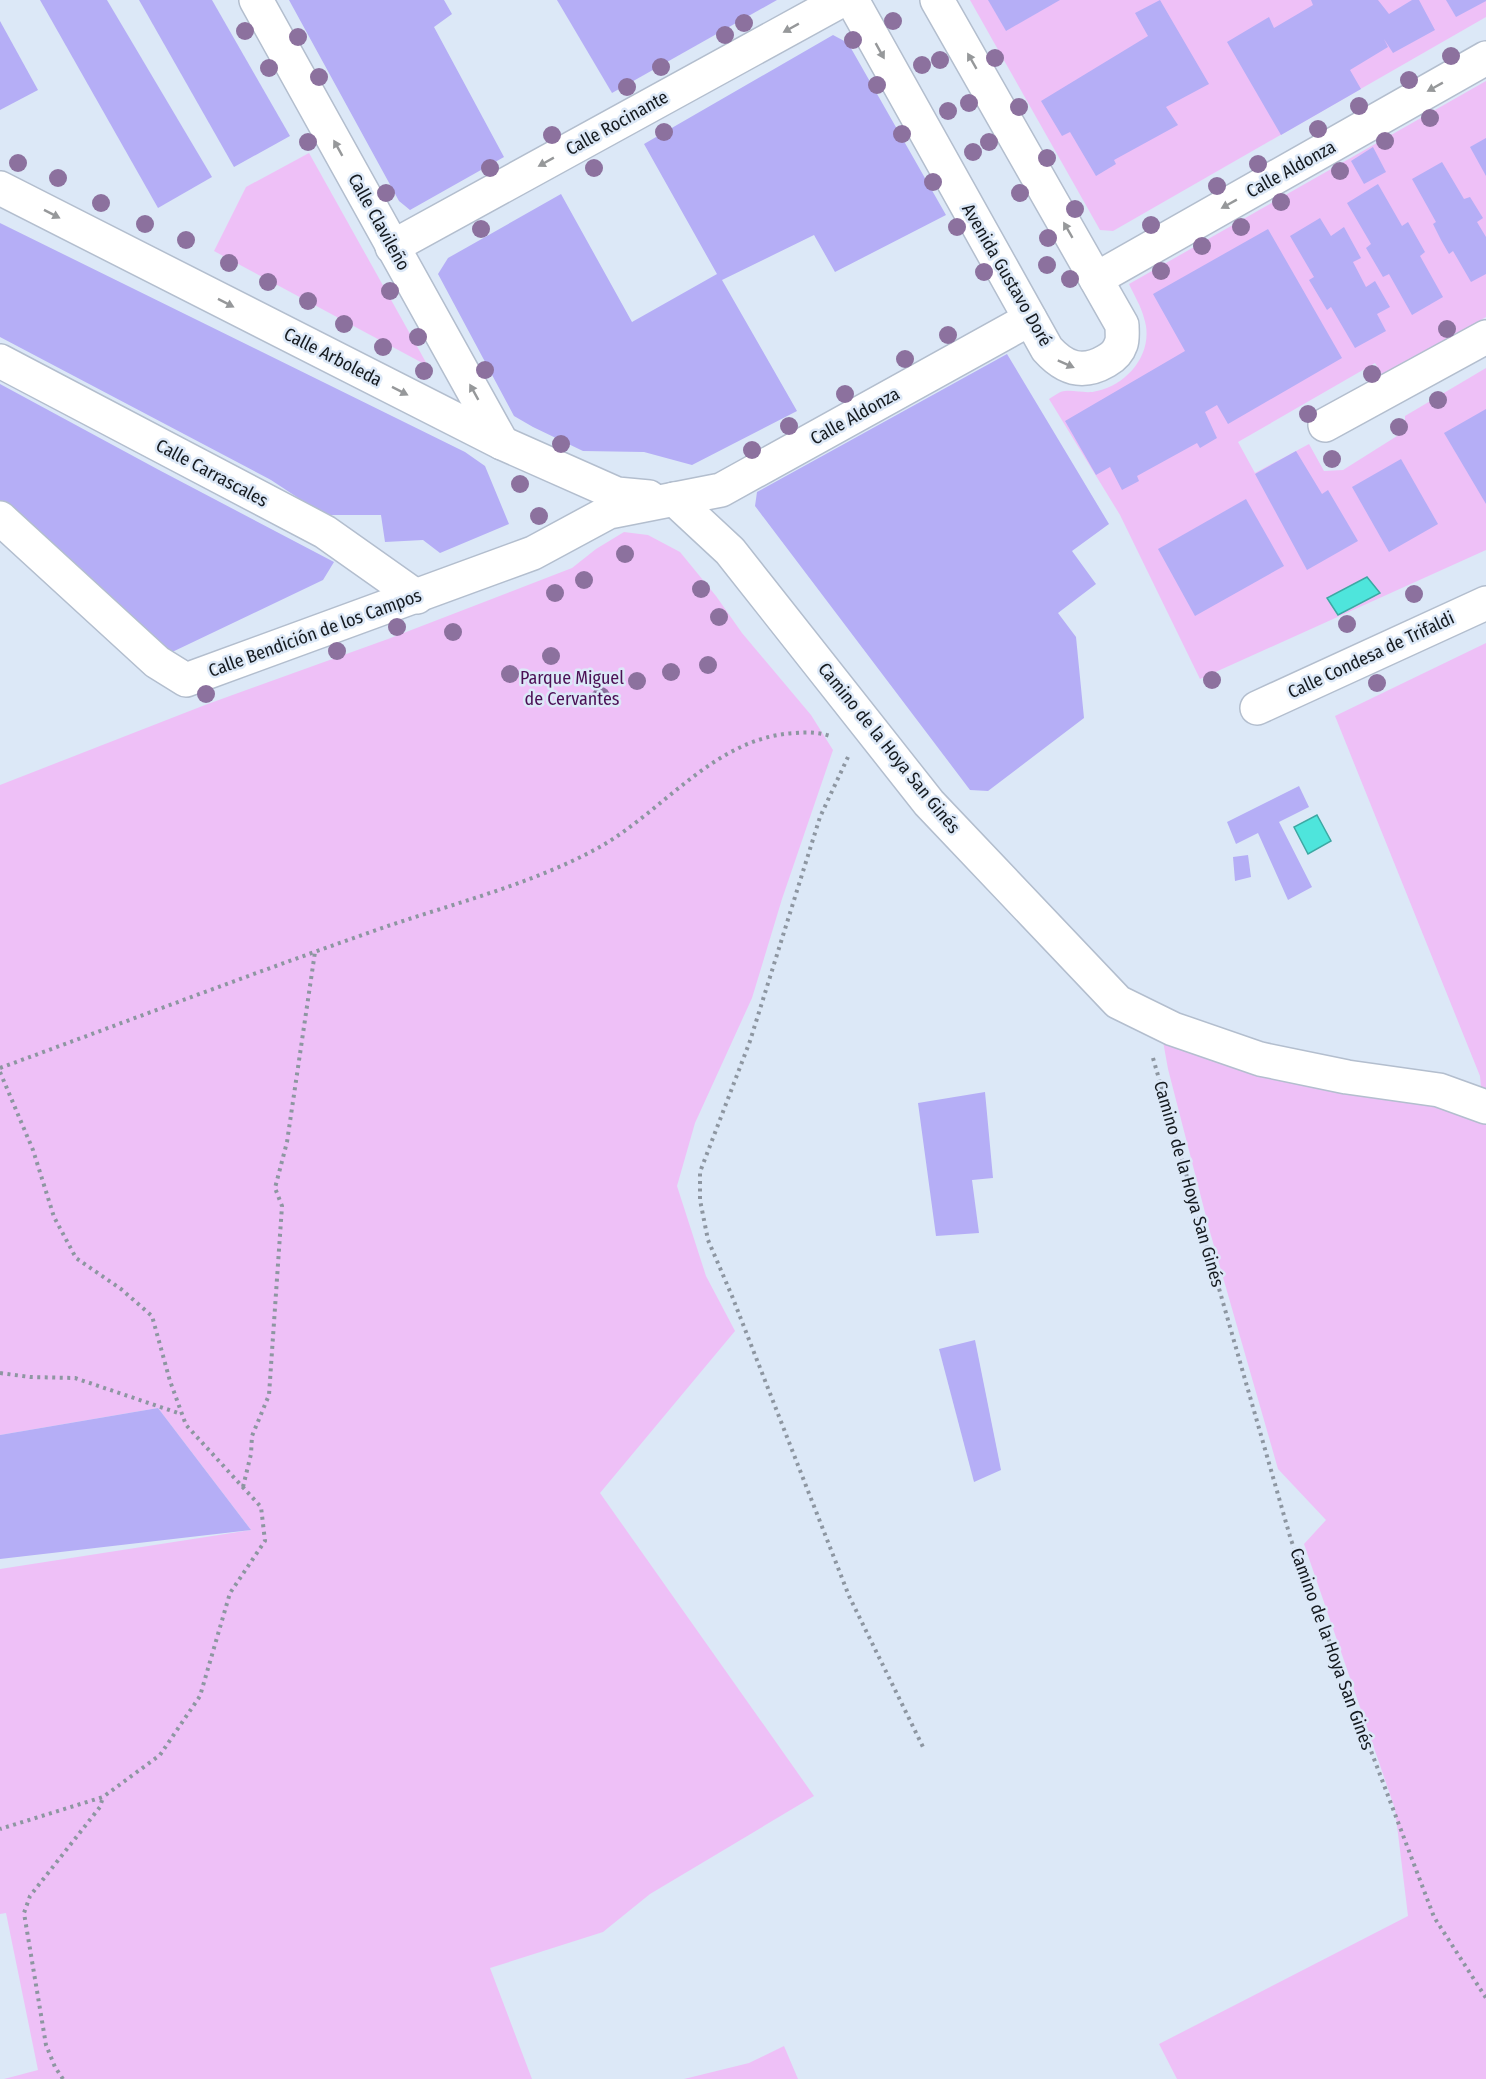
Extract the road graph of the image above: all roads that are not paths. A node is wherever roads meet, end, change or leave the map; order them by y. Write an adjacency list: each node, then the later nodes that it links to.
1 (256, 0): 7 (street, Calle Clavileño, one-way to 1)
2 (842, 0): 7 (street, Calle Rocinante, one-way to 7)
3 (852, 0): 9 (street, Avenida Gustavo Doré, one-way to 9)
4 (937, 0): 8 (street, Avenida Gustavo Doré, one-way to 4)
5 (1486, 58): 8 (street, Calle Aldonza, one-way to 8)
6 (0, 188): 13 (street, Calle Arboleda, one-way to 13)
7 (392, 247): 13 (street, Calle Clavileño, one-way to 7)
8 (1096, 279): 9 (street, Avenida Gustavo Doré, one-way to 8)
9 (1030, 319): 14 (street, Calle Aldonza)
10 (1486, 338): 12 (street)
11 (0, 361): 16 (street, Calle Carrascales)
12 (1325, 425)
13 (502, 443): 14 (street, Calle Arboleda)
14 (674, 500): 16 (street, Calle Bendición de los Campos); 19 (street, Camino de la Hoya San Ginés)
15 (0, 518): 16 (street, Calle Bendición de los Campos)
16 (417, 597)
17 (1486, 603): 18 (street, Calle Condesa de Trifaldi)
18 (1257, 708)
19 (1486, 1107)

